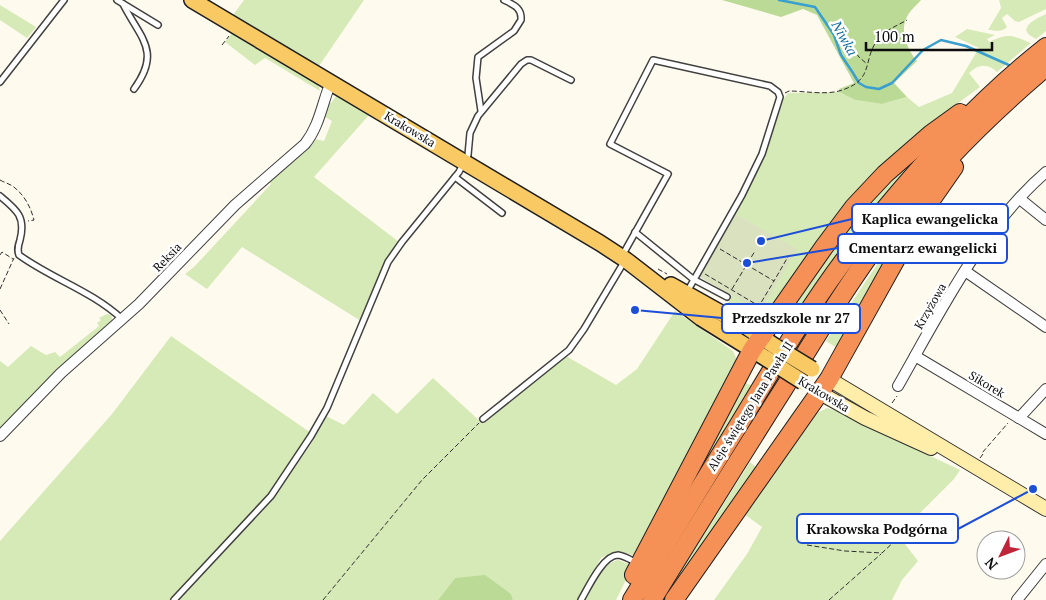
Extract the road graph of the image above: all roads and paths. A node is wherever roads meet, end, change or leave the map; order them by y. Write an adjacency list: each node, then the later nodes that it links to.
1 (64, 0): 15 (lane)
2 (116, 0): 5 (lane)
3 (192, 0): 16 (main road, Krakowska)
4 (504, 0): 21 (lane)
5 (122, 4): 7 (lane); 18 (lane)
6 (907, 20): 12 (path)
7 (158, 25)
8 (225, 41): 9 (path)
9 (222, 45)
10 (852, 48): 12 (path)
11 (1046, 48): 17 (highway, Aleje świętego Jana Pawła II)
12 (868, 64): 19 (path)
13 (1046, 67): 17 (highway, Aleje świętego Jana Pawła II)
14 (571, 80): 21 (lane)
15 (0, 82)
16 (331, 82): 22 (main road, Krakowska); 47 (street, Reksia)
17 (1010, 84): 20 (highway, Aleje świętego Jana Pawła II); 50 (highway); 70 (highway, Aleje świętego Jana Pawła II)
18 (134, 89)
19 (780, 97): 31 (lane); 41 (lane)
20 (998, 108): 52 (highway); 71 (highway, Aleje świętego Jana Pawła II)
21 (481, 111): 22 (lane)
22 (465, 162): 24 (lane); 36 (main road, Krakowska)
23 (1046, 172): 27 (street, Krzyżowa)
24 (455, 177): 28 (lane); 66 (lane)
25 (0, 180): 30 (path)
26 (0, 196): 47 (lane)
27 (1020, 199): 29 (street); 39 (street, Krzyżowa)
28 (502, 212)
29 (1046, 220)
30 (26, 222)
31 (635, 232): 36 (lane); 41 (lane)
32 (719, 248): 38 (path)
33 (755, 251): 38 (path)
34 (0, 255): 37 (path)
35 (789, 255): 42 (path)
36 (624, 258): 44 (main road, Krakowska); 50 (main road, Krakowska); 56 (lane)
37 (14, 259)
38 (747, 265): 42 (path); 43 (path)
39 (965, 271): 49 (street); 51 (street, Krzyżowa)
40 (704, 274): 43 (path)
41 (693, 279): 44 (lane); 45 (lane)
42 (774, 281): 43 (path)
43 (732, 289): 45 (path)
44 (686, 294): 50 (main road, Krakowska)
45 (727, 297)
46 (0, 310): 48 (path)
47 (123, 319): 58 (street, Reksia)
48 (10, 324)
49 (1046, 327)
50 (764, 348): 52 (main road, Krakowska, bridge); 52 (main road, Krakowska, bridge); 64 (highway)
51 (915, 356): 53 (street, Krzyżowa); 55 (street, Sikorek)
52 (825, 386): 60 (main road, Krakowska); 72 (highway)
53 (898, 386)
54 (1046, 389): 55 (street)
55 (1016, 416): 57 (street, Sikorek); 59 (path)
56 (483, 419): 67 (path)
57 (1046, 434)
58 (0, 436)
59 (984, 454)
60 (1046, 509)
61 (898, 538): 63 (path)
62 (807, 545): 63 (path)
63 (882, 553): 73 (path)
64 (640, 564): 68 (lane); 69 (highway)
65 (1046, 564): 74 (street)
66 (174, 600)
67 (323, 600)
68 (581, 600)
69 (620, 600)
70 (632, 600)
71 (652, 600)
72 (674, 600)
73 (829, 600)
74 (1017, 600)

